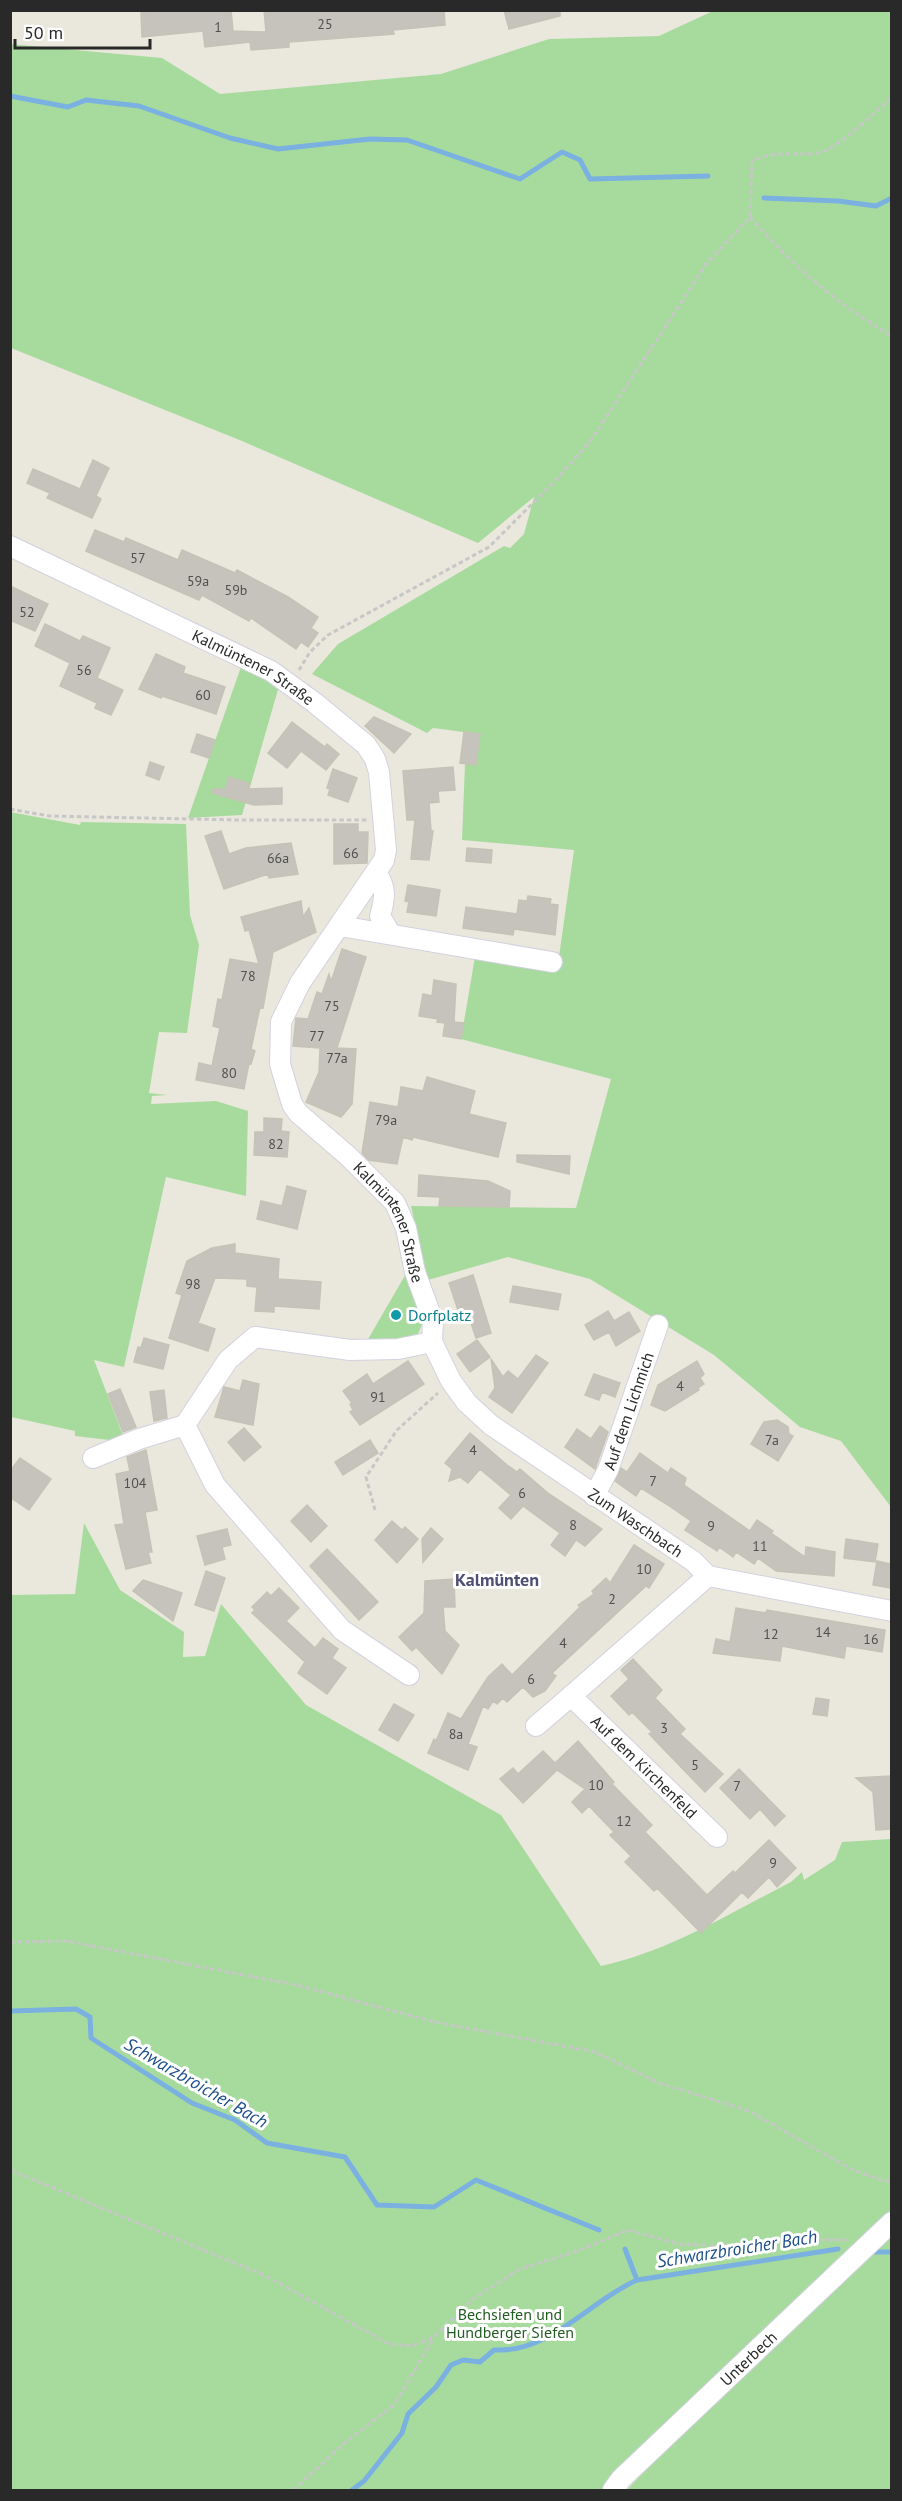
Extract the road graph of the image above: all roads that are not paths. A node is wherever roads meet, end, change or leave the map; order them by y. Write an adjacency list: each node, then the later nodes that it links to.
1 (10, 546): 2 (street, Kalmüntener Straße)
2 (376, 873): 3 (street, Kalmüntener Straße); 4 (street)
3 (340, 926): 4 (street); 7 (street, Kalmüntener Straße)
4 (390, 933): 5 (street)
5 (552, 962)
6 (658, 1325): 10 (street, Auf dem Lichmich)
7 (432, 1342): 8 (street); 10 (street, Zum Waschbach)
8 (185, 1425): 9 (street); 13 (street)
9 (93, 1458)
10 (594, 1496): 11 (street, Zum Waschbach)
11 (708, 1576): 12 (street); 14 (street)
12 (891, 1611)
13 (409, 1676)
14 (571, 1696): 15 (street); 16 (street, Auf dem Kirchenfeld)
15 (536, 1726)
16 (717, 1838)
17 (891, 2222): 18 (street, Unterbech)
18 (882, 2239): 19 (street, Unterbech)
19 (613, 2490)

